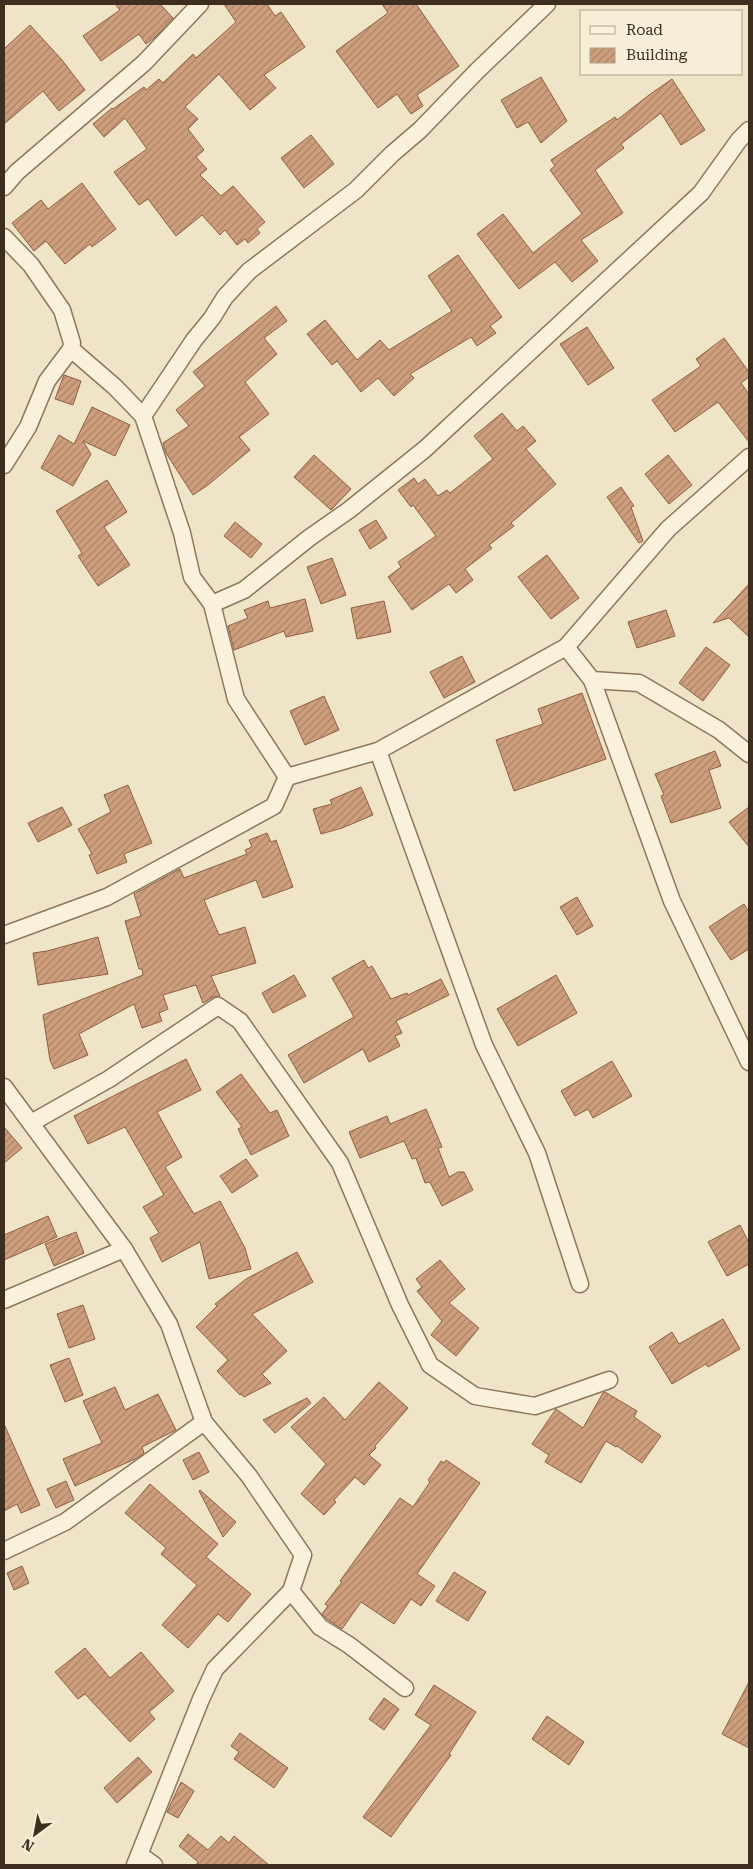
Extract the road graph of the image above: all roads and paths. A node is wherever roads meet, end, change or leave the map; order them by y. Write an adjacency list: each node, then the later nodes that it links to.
1 (200, 4): 4 (street)
2 (547, 4): 7 (street)
3 (749, 130): 10 (street)
4 (4, 187)
5 (4, 236): 6 (street)
6 (71, 349): 7 (street); 9 (street)
7 (143, 416): 10 (street)
8 (749, 457): 11 (street)
9 (4, 464)
10 (212, 604): 15 (street)
11 (566, 647): 12 (street); 13 (street)
12 (592, 680): 14 (street); 17 (street)
13 (378, 751): 15 (street); 21 (street)
14 (749, 754)
15 (286, 777): 16 (street)
16 (4, 936)
17 (749, 1062)
18 (4, 1087): 19 (street)
19 (31, 1123): 20 (street); 23 (street)
20 (124, 1249): 22 (street); 24 (street)
21 (580, 1284)
22 (4, 1300)
23 (609, 1380)
24 (204, 1422): 25 (street); 26 (street)
25 (4, 1551)
26 (291, 1591): 27 (street); 28 (street)
27 (405, 1688)
28 (137, 1860): 29 (street)
29 (154, 1865)

